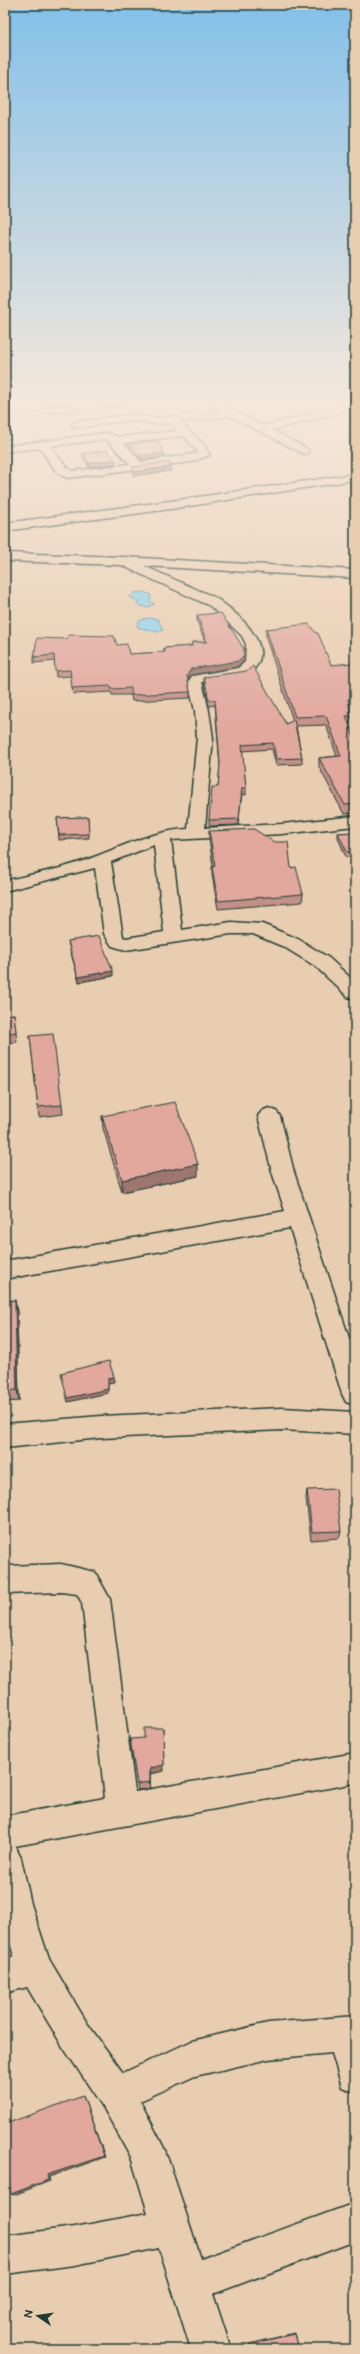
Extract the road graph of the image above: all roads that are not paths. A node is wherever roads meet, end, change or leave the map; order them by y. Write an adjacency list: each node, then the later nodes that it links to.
1 (134, 510): 3 (street)
2 (195, 510): 4 (street)
3 (5, 527)
4 (5, 537)
5 (5, 557): 6 (street)
6 (122, 561): 7 (street); 9 (street)
7 (355, 574)
8 (355, 821): 9 (street)
9 (196, 834): 10 (street)
10 (162, 838): 11 (street); 13 (street)
11 (102, 859): 12 (street); 13 (street)
12 (5, 886)
13 (174, 936): 14 (street)
14 (336, 973): 15 (street); 16 (street)
15 (355, 980)
16 (355, 993)
17 (269, 1116): 18 (street)
18 (298, 1218): 19 (street); 20 (street)
19 (5, 1270)
20 (355, 1394)
21 (355, 1423): 22 (street)
22 (5, 1436)
23 (5, 1580): 25 (street)
24 (355, 1768): 25 (street)
25 (122, 1811): 26 (street)
26 (5, 1832)
27 (5, 1858): 28 (street)
28 (20, 1972): 31 (street)
29 (350, 2034): 30 (street); 31 (street)
30 (355, 2074)
31 (116, 2094): 33 (street)
32 (355, 2222): 35 (street)
33 (171, 2227): 34 (street); 35 (street)
34 (5, 2255)
35 (189, 2283): 36 (street)
36 (211, 2349)

